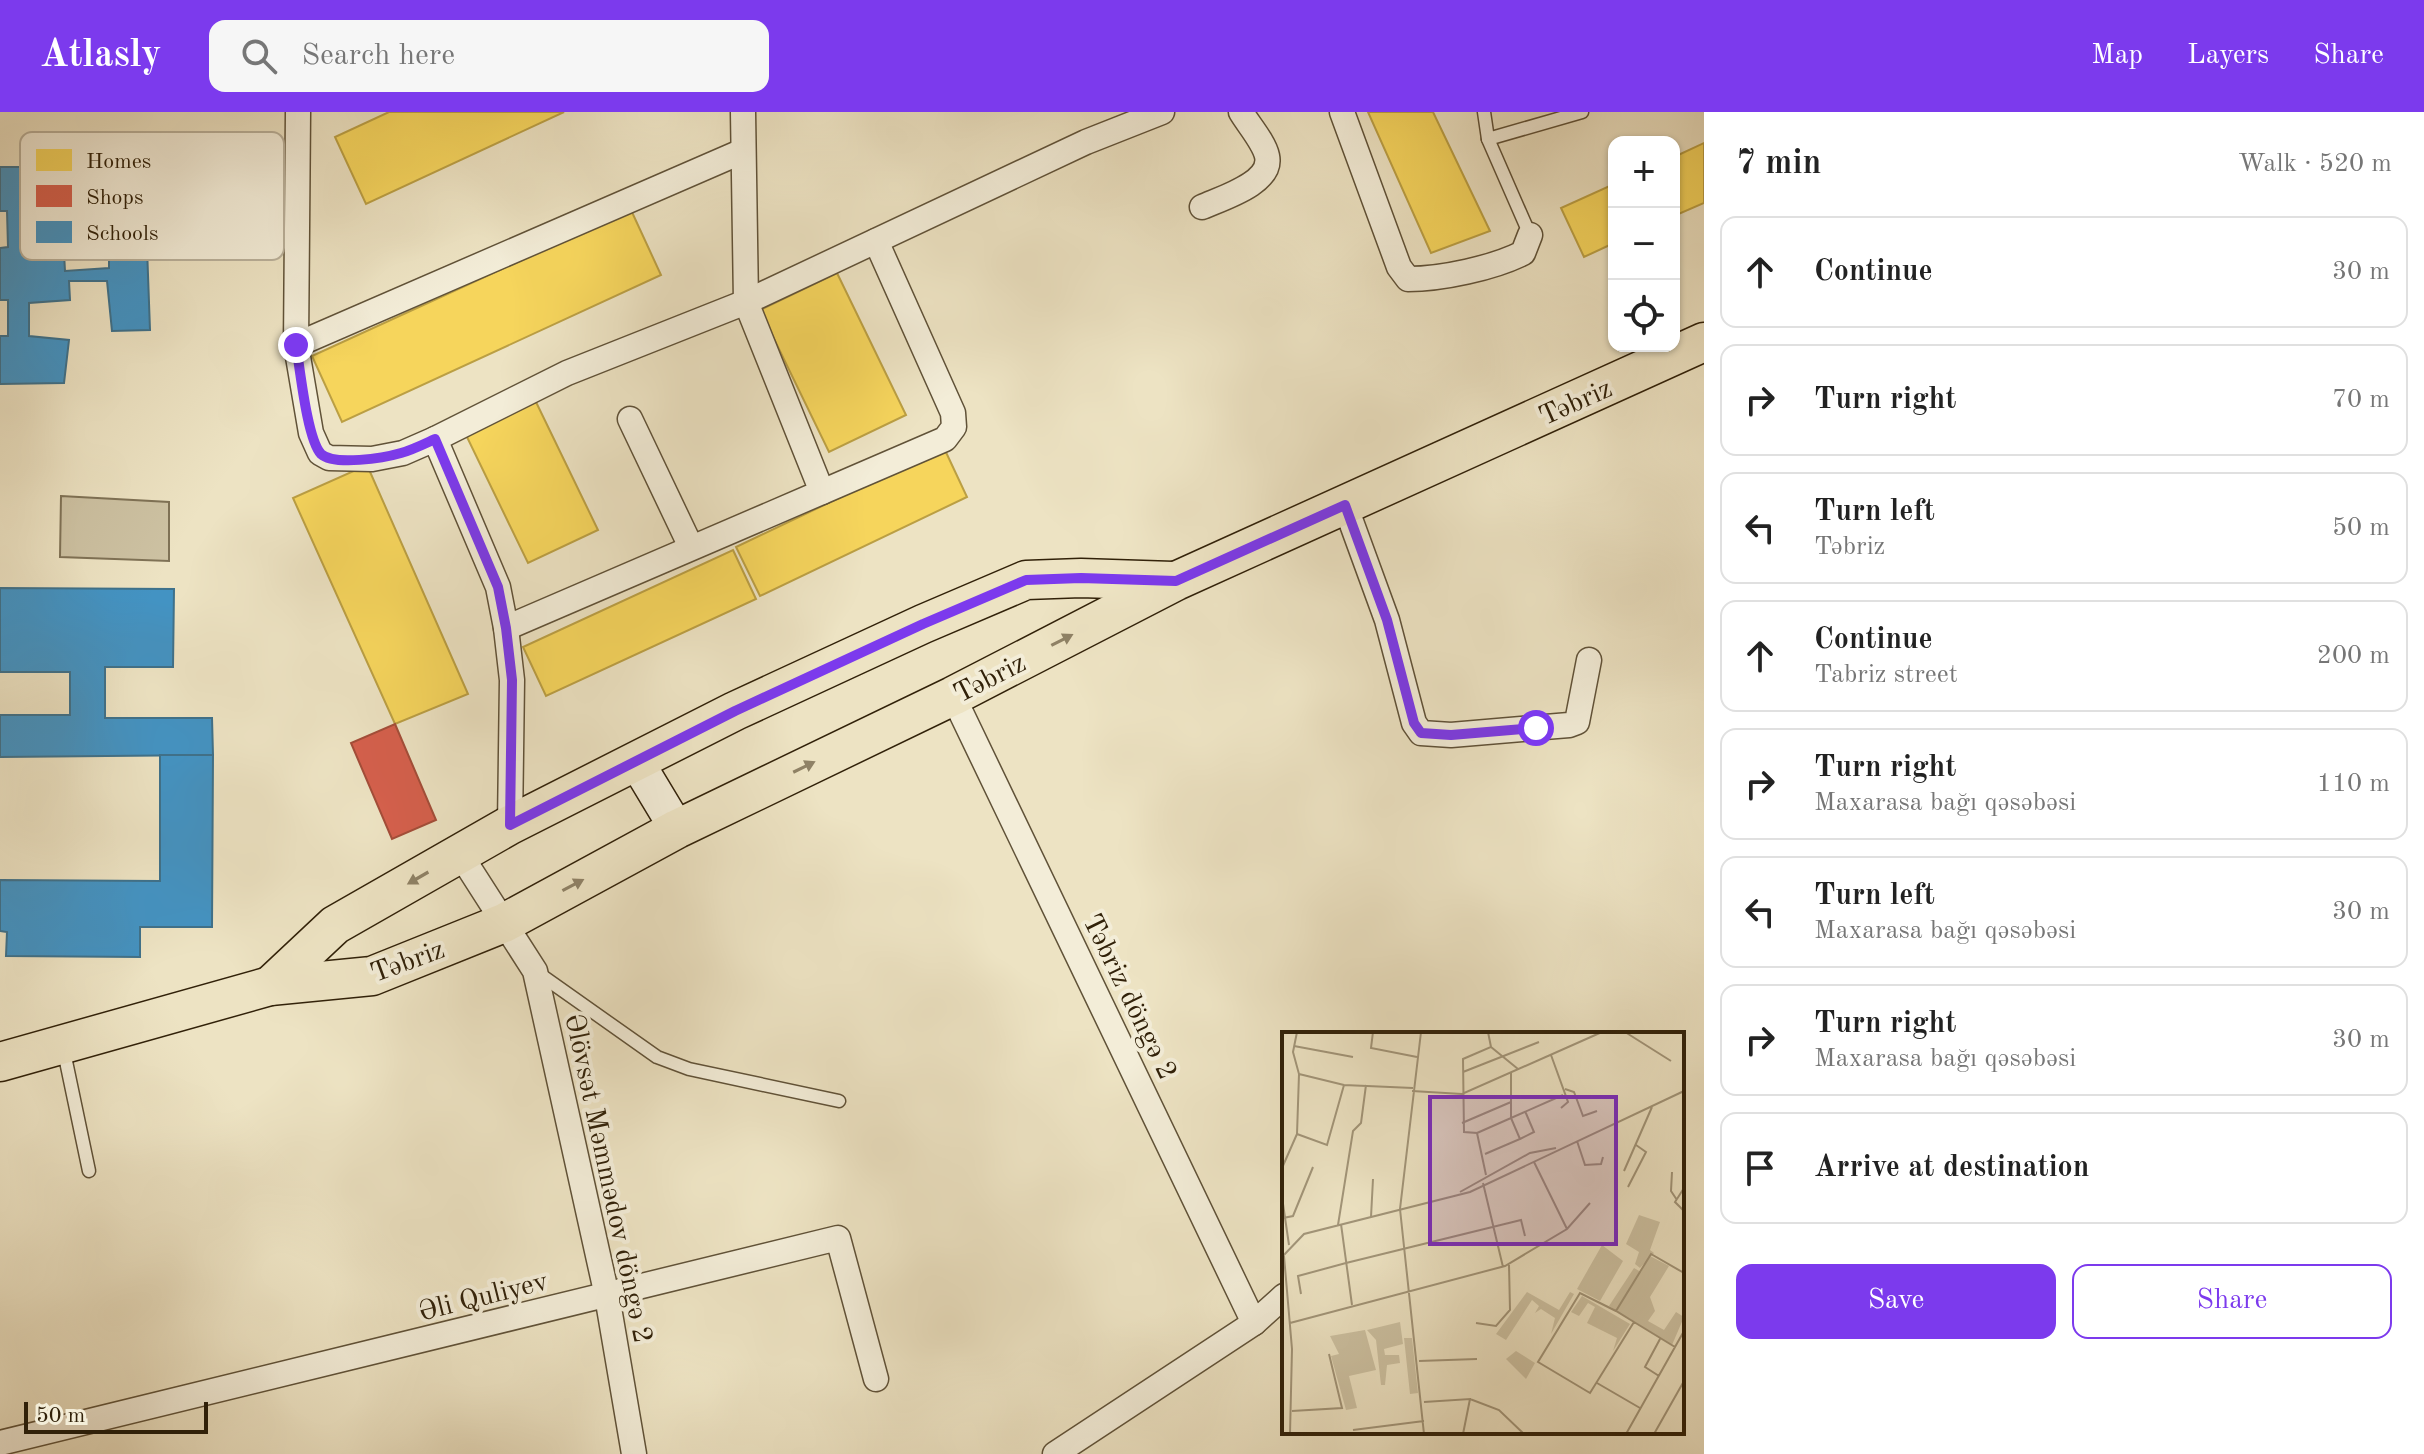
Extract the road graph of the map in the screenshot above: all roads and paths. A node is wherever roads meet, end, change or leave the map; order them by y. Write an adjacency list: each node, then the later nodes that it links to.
1 (298, 112): 15 (street)
2 (743, 112): 9 (street)
3 (1162, 112): 12 (street)
4 (1241, 112): 10 (street)
5 (1342, 112): 11 (street)
6 (1484, 112): 8 (lane)
7 (1582, 112): 8 (lane)
8 (1488, 139): 11 (lane)
9 (743, 151): 13 (street); 15 (street)
10 (1202, 207)
11 (1530, 235)
12 (876, 241): 13 (street); 18 (street)
13 (746, 302): 17 (street); 18 (street)
14 (1704, 342): 19 (main road, Təbriz)
15 (296, 345): 17 (street)
16 (630, 419): 20 (street)
17 (435, 439): 22 (street)
18 (822, 492): 20 (street)
19 (1345, 505): 21 (main road, Təbriz); 23 (street)
20 (691, 547): 22 (street)
21 (1176, 581): 24 (main road, Təbriz, one-way to 21); 25 (main road, Təbriz)
22 (506, 628): 26 (street)
23 (1589, 660)
24 (953, 696): 27 (main road, Təbriz, one-way to 24); 38 (street, Təbriz döngə 2)
25 (636, 761): 26 (main road, Təbriz); 27 (main road)
26 (510, 825): 28 (main road, Təbriz)
27 (677, 829): 29 (main road, Təbriz, one-way to 27)
28 (460, 854): 29 (street, Əlövsət Məmmədov döngə 2); 31 (main road, Təbriz, one-way to 31)
29 (504, 923): 30 (street, Əlövsət Məmmədov döngə 2); 31 (main road, Təbriz)
30 (535, 971): 34 (lane); 36 (street, Əlövsət Məmmədov döngə 2)
31 (270, 986): 32 (main road, Təbriz)
32 (63, 1044): 33 (main road, Təbriz); 35 (lane)
33 (0, 1062)
34 (839, 1101)
35 (89, 1171)
36 (607, 1296): 39 (street, Əli Quliyev); 40 (street, Əli Quliyev); 41 (street, Əlövsət Məmmədov döngə 2)
37 (1282, 1298): 38 (street)
38 (1254, 1323): 42 (street)
39 (876, 1379)
40 (0, 1443)
41 (634, 1454)
42 (1055, 1454)

